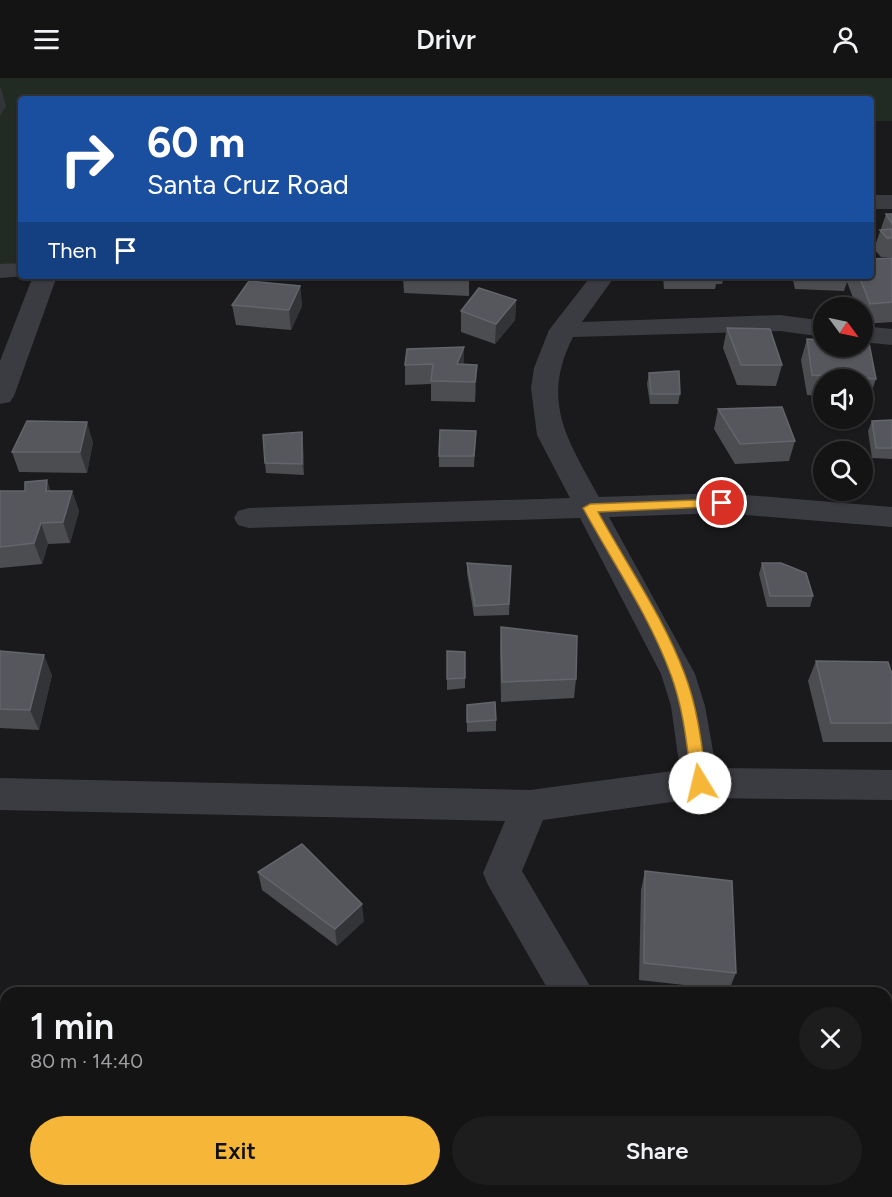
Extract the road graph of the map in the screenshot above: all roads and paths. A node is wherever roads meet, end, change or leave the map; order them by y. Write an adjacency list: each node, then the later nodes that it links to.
1 (874, 202): 2 (street)
2 (892, 202)
3 (18, 270): 4 (street)
4 (0, 271)
5 (44, 279): 11 (street)
6 (601, 279): 8 (street)
7 (813, 328): 8 (street)
8 (562, 330): 12 (street)
9 (873, 335): 10 (street)
10 (892, 337)
11 (0, 396)
12 (590, 508): 13 (street); 14 (street); 15 (street)
13 (892, 517)
14 (249, 518)
15 (700, 783): 16 (street); 18 (street)
16 (892, 785)
17 (0, 794): 18 (street)
18 (530, 806): 19 (street)
19 (569, 987)

